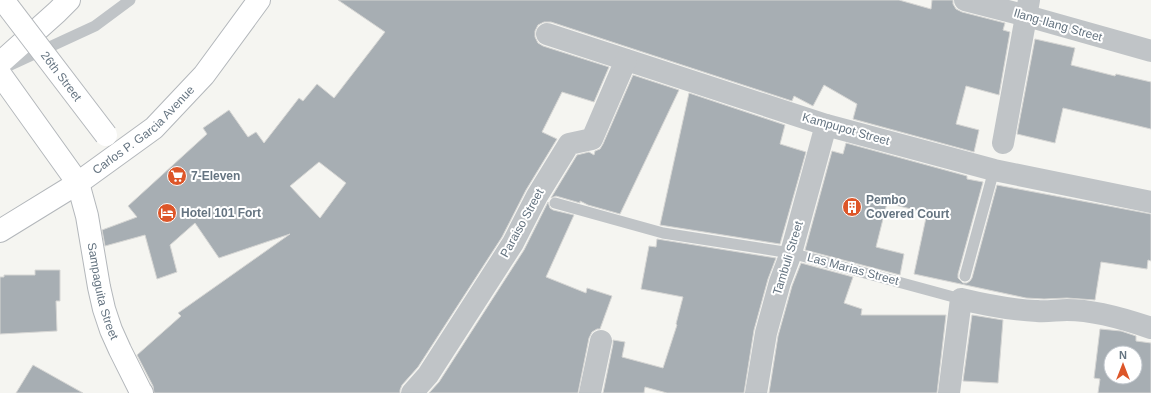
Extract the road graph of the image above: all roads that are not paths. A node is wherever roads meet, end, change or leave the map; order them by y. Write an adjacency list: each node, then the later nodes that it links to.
1 (3, 0): 15 (main road, 26th Street, bridge)
2 (69, 0): 10 (main road)
3 (130, 0): 11 (lane)
4 (259, 0): 15 (main road, Carlos P. Garcia Avenue)
5 (965, 0): 6 (street, Ilang-Ilang Street)
6 (1028, 8): 8 (street, Ilang-Ilang Street); 14 (street)
7 (547, 34): 9 (street, Kampupot Street)
8 (1151, 51)
9 (626, 60): 13 (street, Kampupot Street); 27 (street, Paraiso Street)
10 (0, 62)
11 (0, 70)
12 (0, 74): 17 (main road)
13 (826, 125): 16 (street, Kampupot Street); 21 (street, Tambuli Street)
14 (1003, 143)
15 (119, 153): 17 (main road, Carlos P. Garcia Avenue)
16 (994, 170): 18 (street, Kampupot Street); 22 (lane)
17 (78, 183): 20 (main road, Carlos P. Garcia Avenue); 26 (main road, Sampaguita Street)
18 (1151, 202)
19 (555, 203): 21 (lane, Las Marias Street)
20 (0, 231)
21 (791, 253): 23 (lane, Las Marias Street); 29 (street, Tambuli Street)
22 (965, 276)
23 (961, 299): 24 (street, Las Marias Street); 30 (street)
24 (1151, 328)
25 (601, 341): 28 (street)
26 (142, 393)
27 (412, 393)
28 (590, 393)
29 (756, 393)
30 (949, 393)

